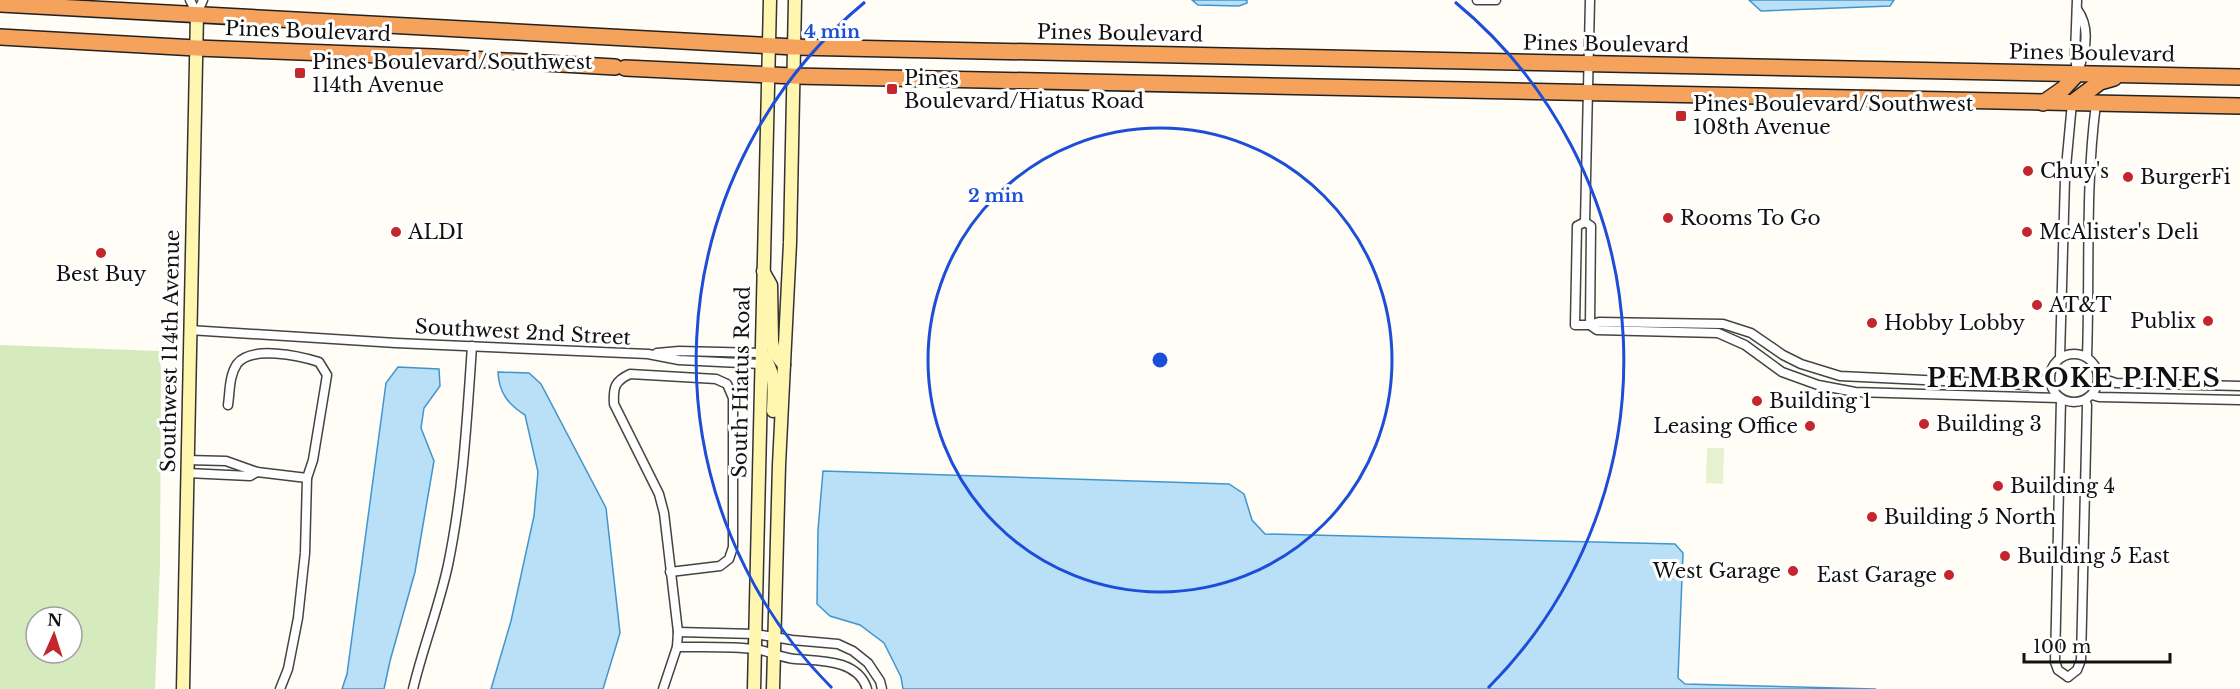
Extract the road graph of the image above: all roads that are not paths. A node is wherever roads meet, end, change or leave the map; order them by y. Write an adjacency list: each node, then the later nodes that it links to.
1 (190, 0): 9 (street)
2 (770, 0): 11 (main road, South Hiatus Road)
3 (795, 0): 12 (main road, South Hiatus Road)
4 (1477, 0): 5 (street)
5 (1496, 0)
6 (1590, 0): 14 (street)
7 (0, 3): 9 (highway, Pines Boulevard)
8 (2077, 4): 15 (street)
9 (200, 7): 11 (highway, Pines Boulevard); 13 (main road, Southwest 114th Avenue)
10 (0, 37): 13 (highway, Pines Boulevard)
11 (768, 45): 12 (highway, Pines Boulevard); 16 (main road, South Hiatus Road)
12 (794, 46): 14 (highway, Pines Boulevard); 18 (main road, South Hiatus Road)
13 (196, 48): 16 (highway, Pines Boulevard); 28 (main road, Southwest 114th Avenue)
14 (1587, 65): 15 (highway, Pines Boulevard); 20 (street)
15 (2077, 74): 17 (highway, Pines Boulevard); 21 (highway)
16 (767, 75): 18 (highway, Pines Boulevard); 26 (main road, South Hiatus Road)
17 (2123, 75): 19 (highway, Pines Boulevard); 22 (highway)
18 (794, 76): 20 (highway, Pines Boulevard); 33 (main road, South Hiatus Road)
19 (2240, 77)
20 (1586, 92): 21 (highway, Pines Boulevard); 25 (street)
21 (2043, 103): 22 (highway, Pines Boulevard)
22 (2072, 103): 23 (highway, Pines Boulevard); 30 (street)
23 (2096, 104): 24 (highway, Pines Boulevard); 31 (street)
24 (2240, 106)
25 (1585, 222): 27 (street); 27 (street)
26 (763, 270): 32 (main road, South Hiatus Road); 33 (main road)
27 (1590, 325): 34 (street); 38 (street)
28 (189, 330): 29 (street, Southwest 2nd Street); 41 (main road, Southwest 114th Avenue)
29 (472, 346): 32 (street, Southwest 2nd Street); 56 (street)
30 (2060, 357): 31 (street); 34 (street)
31 (2087, 357): 35 (street)
32 (761, 359): 42 (main road); 48 (main road, South Hiatus Road)
33 (784, 365): 42 (main road, South Hiatus Road)
34 (2049, 376): 38 (street)
35 (2098, 377): 36 (street); 37 (street)
36 (2240, 386)
37 (2088, 397): 38 (street); 39 (street); 53 (street)
38 (2060, 398): 53 (street)
39 (2240, 400)
40 (228, 405): 45 (street)
41 (187, 460): 43 (street); 44 (main road, Southwest 114th Avenue)
42 (779, 465): 49 (main road, South Hiatus Road)
43 (257, 472): 44 (street); 45 (street)
44 (187, 474): 54 (main road, Southwest 114th Avenue)
45 (307, 478): 55 (street)
46 (670, 572): 46 (street); 47 (street)
47 (678, 632): 48 (street); 50 (street)
48 (755, 634): 49 (street); 51 (main road, South Hiatus Road)
49 (775, 636): 52 (main road, South Hiatus Road); 61 (street)
50 (677, 647): 51 (street); 57 (street)
51 (755, 649): 52 (street); 58 (main road, South Hiatus Road)
52 (774, 654): 59 (main road, South Hiatus Road); 60 (street)
53 (2068, 677): 62 (street)
54 (183, 689)
55 (280, 689)
56 (413, 689)
57 (663, 689)
58 (754, 689)
59 (773, 689)
60 (867, 689)
61 (882, 689)
62 (2068, 689)

